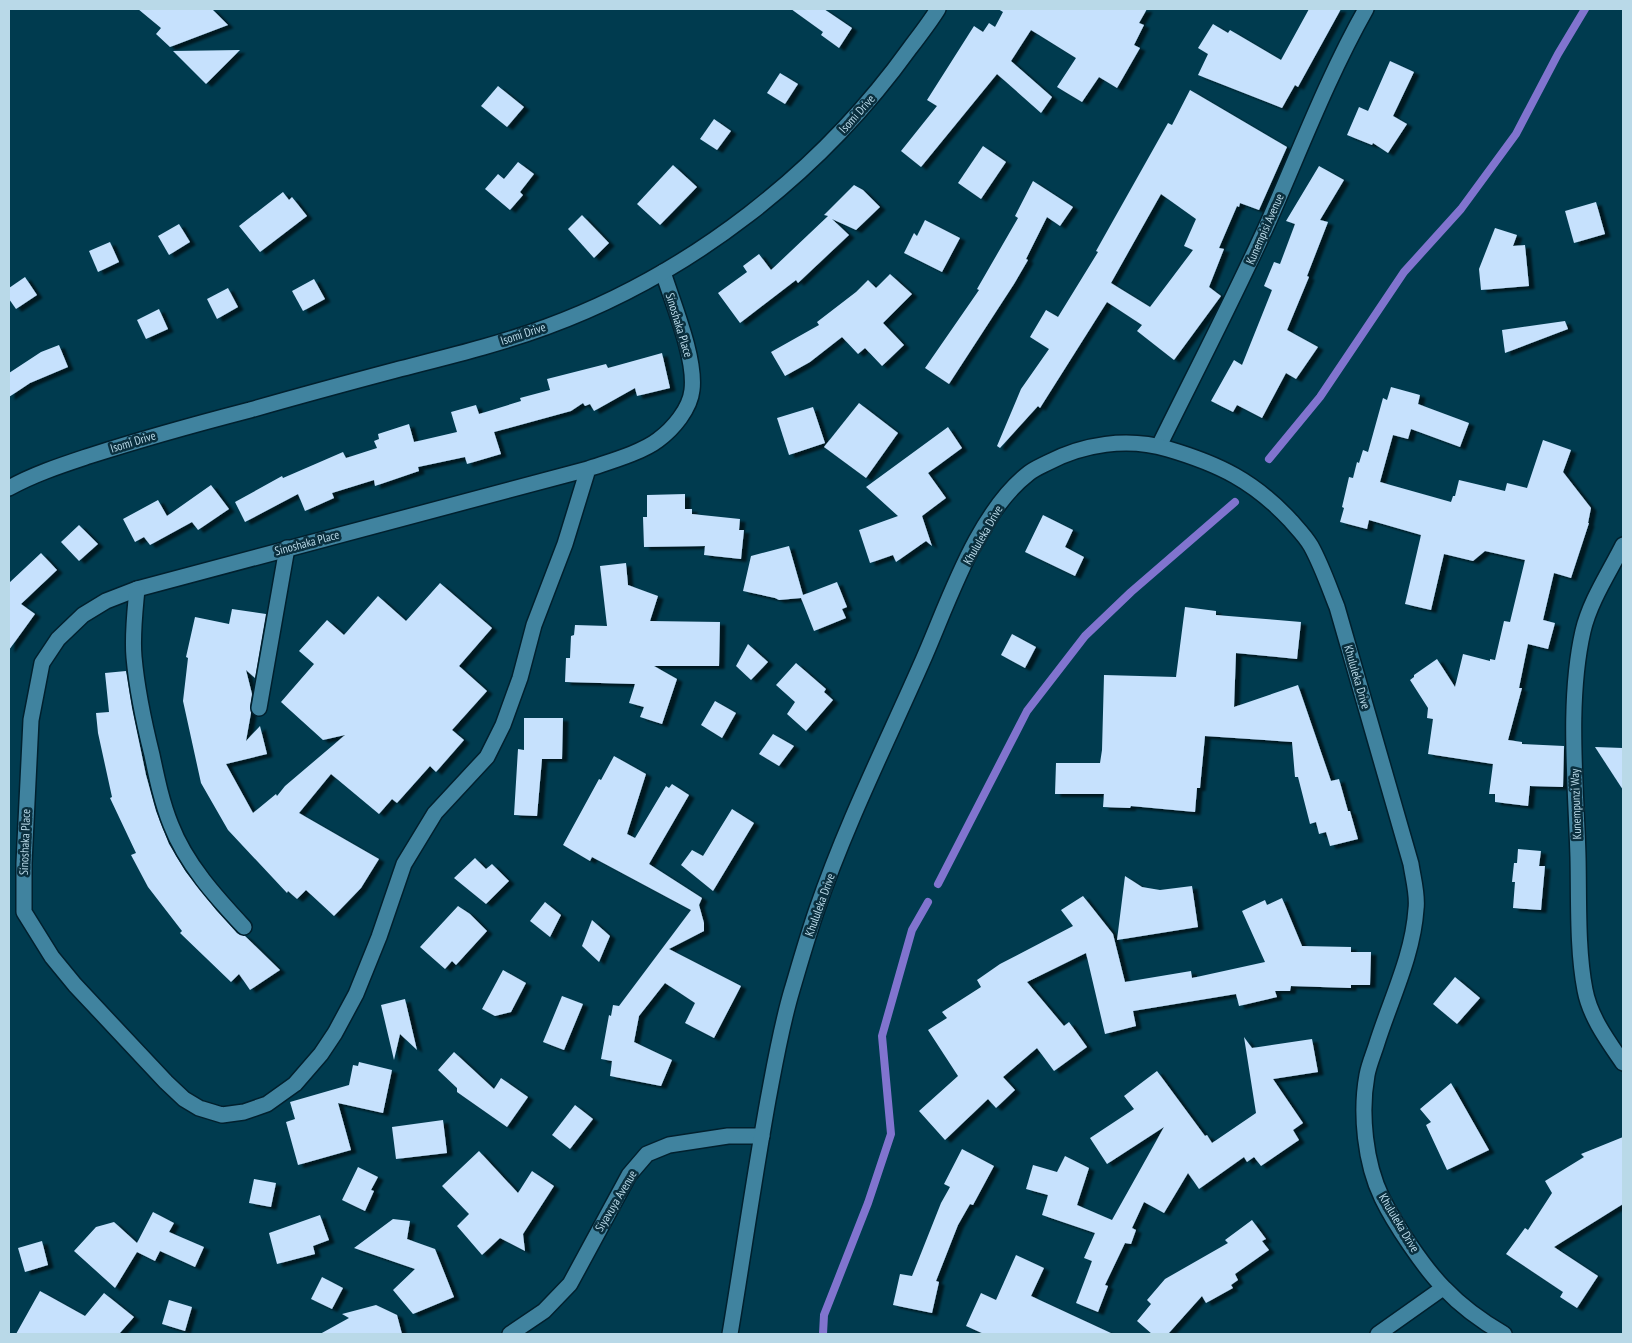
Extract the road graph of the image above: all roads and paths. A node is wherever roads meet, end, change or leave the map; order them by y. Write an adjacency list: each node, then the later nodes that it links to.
1 (1366, 9): 4 (street, Kunempisi Avenue)
2 (934, 10): 3 (street, Isomi Drive)
3 (663, 272): 5 (street, Sinoshaka Place); 6 (street, Isomi Drive)
4 (1159, 446): 13 (street, Khululeka Drive); 14 (street, Khululeka Drive)
5 (588, 469): 8 (street, Sinoshaka Place); 9 (street, Sinoshaka Place)
6 (9, 488)
7 (1623, 545): 12 (street, Kunempunzi Way)
8 (287, 548): 9 (street, Sinoshaka Place); 10 (street)
9 (137, 589): 11 (street)
10 (259, 708)
11 (244, 927)
12 (1623, 1063)
13 (762, 1136): 15 (street, Siyavuya Avenue); 16 (street, Khululeka Drive)
14 (1443, 1288): 17 (street); 18 (street, Khululeka Drive)
15 (510, 1334)
16 (730, 1334)
17 (1378, 1334)
18 (1504, 1334)

